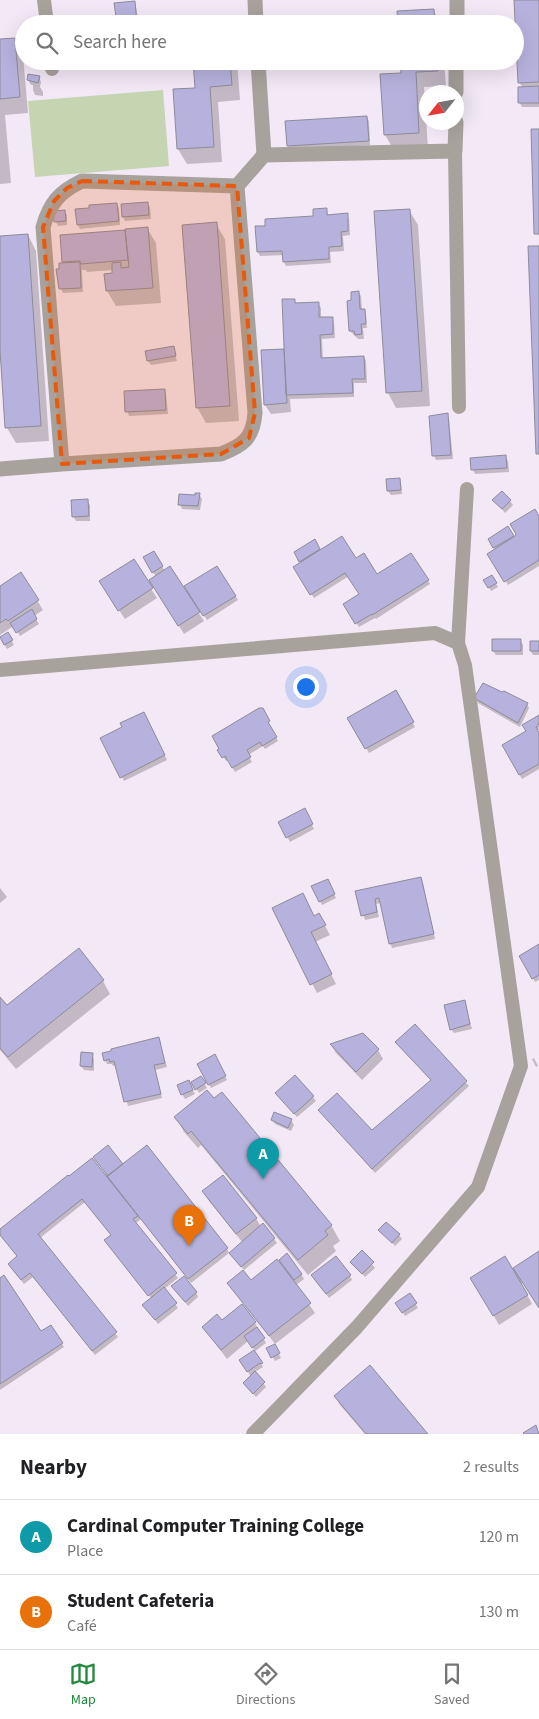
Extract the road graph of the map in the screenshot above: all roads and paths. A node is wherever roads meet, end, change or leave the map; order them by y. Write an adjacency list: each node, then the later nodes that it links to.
1 (44, 0): 4 (lane)
2 (255, 0): 5 (street)
3 (457, 0): 6 (street)
4 (46, 15)
5 (256, 15)
6 (457, 15)
7 (259, 70): 12 (street)
8 (456, 70): 9 (street)
9 (456, 85)
10 (456, 130): 11 (street)
11 (455, 151): 12 (street); 14 (lane)
12 (264, 155): 13 (street)
13 (237, 186): 15 (street); 15 (street)
14 (459, 407)
15 (62, 464): 16 (street)
16 (0, 470)
17 (467, 489): 18 (lane)
18 (458, 643): 19 (lane); 20 (lane)
19 (0, 670)
20 (253, 1434)

